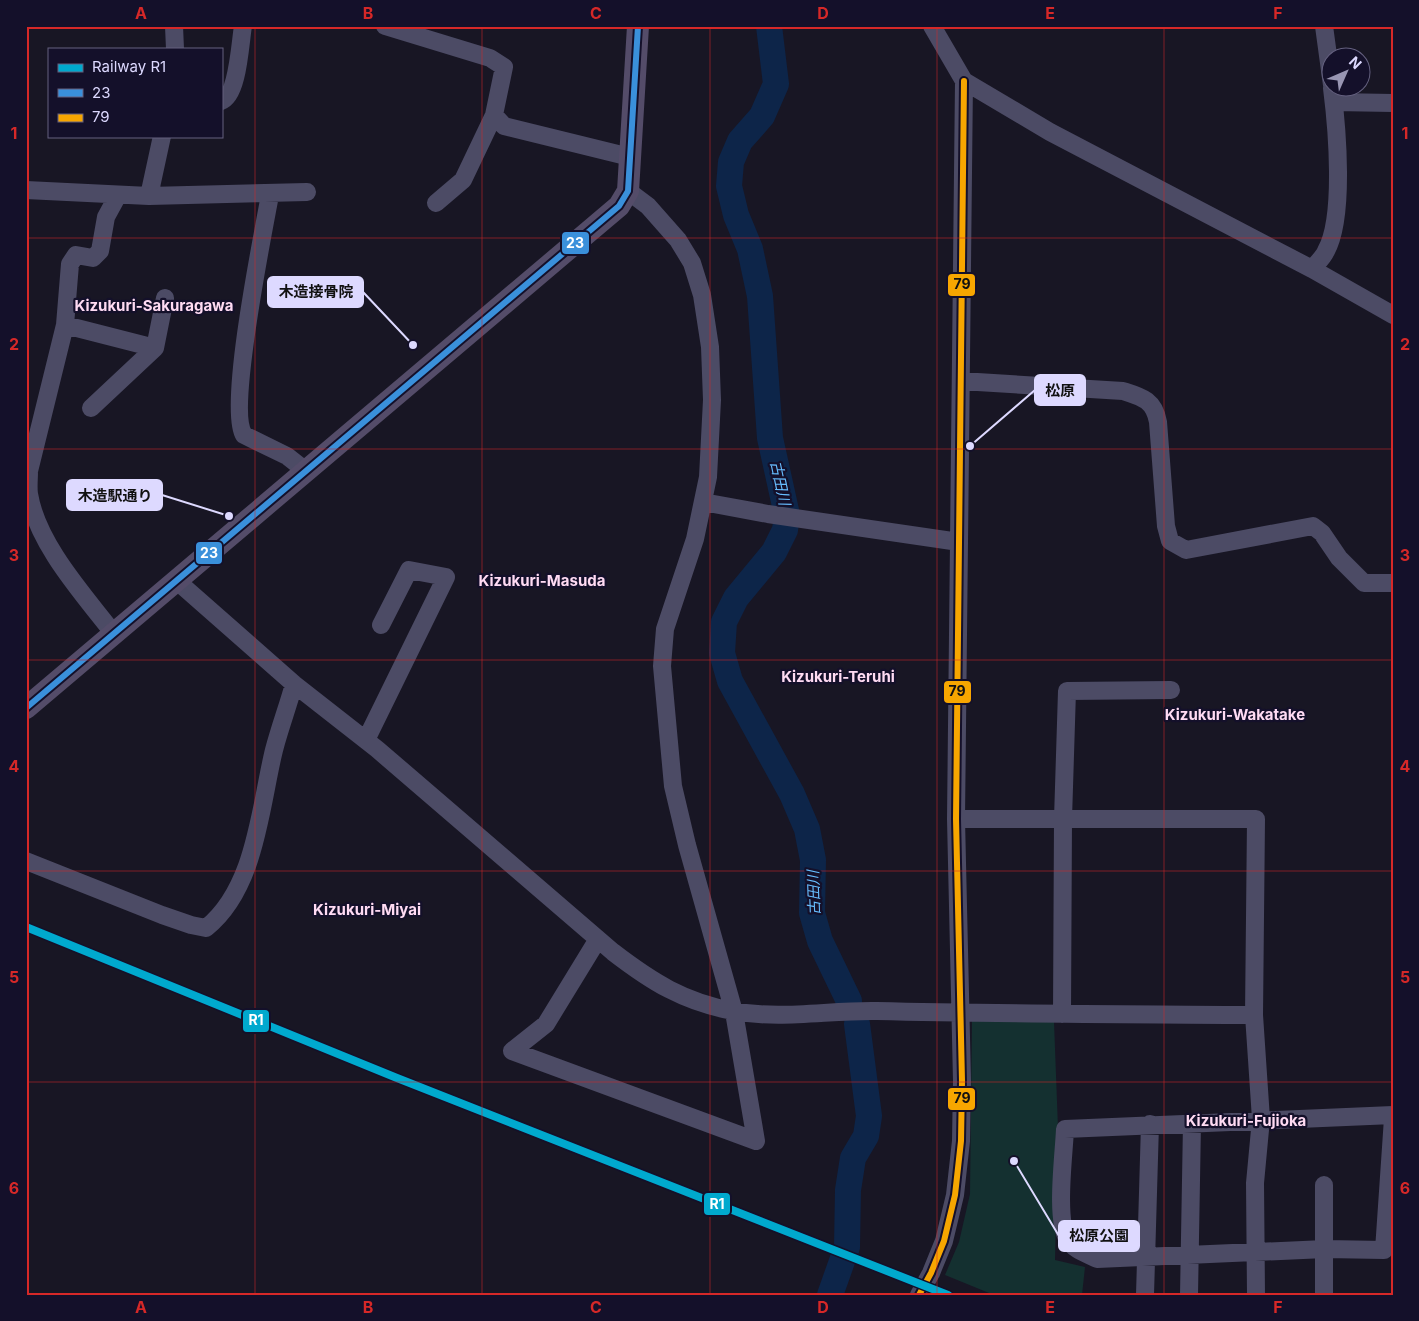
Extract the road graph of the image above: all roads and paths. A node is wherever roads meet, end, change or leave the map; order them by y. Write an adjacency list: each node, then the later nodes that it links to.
1 (174, 26): 8 (street)
2 (243, 26): 13 (street)
3 (384, 26): 7 (street)
4 (638, 26): 17 (main road)
5 (932, 26): 10 (street)
6 (1324, 26): 9 (street)
7 (403, 29): 15 (street)
8 (175, 48)
9 (1327, 48)
10 (964, 81): 25 (street); 30 (street)
11 (1332, 98): 25 (street)
12 (1365, 98): 14 (street)
13 (222, 101)
14 (1393, 103)
15 (494, 115): 17 (street); 24 (street)
16 (162, 138): 23 (street)
17 (630, 156): 19 (main road)
18 (26, 190): 22 (street)
19 (628, 191): 32 (main road); 33 (street)
20 (307, 192): 21 (street)
21 (270, 194): 23 (street); 32 (street)
22 (118, 195): 23 (street); 28 (street)
23 (149, 196)
24 (436, 203)
25 (1312, 269): 27 (street)
26 (166, 298): 29 (street)
27 (1393, 315)
28 (65, 325): 29 (street); 38 (street)
29 (155, 348): 31 (street)
30 (961, 381): 34 (street); 36 (street)
31 (91, 408)
32 (306, 470): 35 (main road)
33 (703, 502): 34 (street); 47 (street)
34 (959, 542): 43 (street)
35 (177, 580): 38 (main road); 39 (street)
36 (1393, 583)
37 (381, 625): 42 (street)
38 (114, 634): 41 (main road)
39 (294, 684): 42 (street); 45 (street)
40 (1171, 690): 44 (street)
41 (26, 708)
42 (366, 740): 46 (street)
43 (956, 819): 44 (street); 48 (street)
44 (1063, 819): 49 (street); 50 (street)
45 (26, 861)
46 (598, 939): 47 (street); 47 (street)
47 (734, 1012): 48 (street)
48 (960, 1014): 49 (street); 60 (street)
49 (1062, 1014): 50 (street)
50 (1254, 1015): 52 (street)
51 (1393, 1117): 52 (street); 56 (street)
52 (1261, 1120): 53 (street); 58 (street)
53 (1192, 1123): 54 (street); 57 (street)
54 (1150, 1124): 59 (street); 59 (street)
55 (1324, 1185): 56 (street)
56 (1324, 1249): 58 (street); 64 (street)
57 (1191, 1253): 58 (street); 59 (street); 62 (street)
58 (1256, 1253): 63 (street)
59 (1146, 1256): 61 (street)
60 (919, 1295)
61 (1145, 1295)
62 (1189, 1295)
63 (1256, 1295)
64 (1324, 1295)

